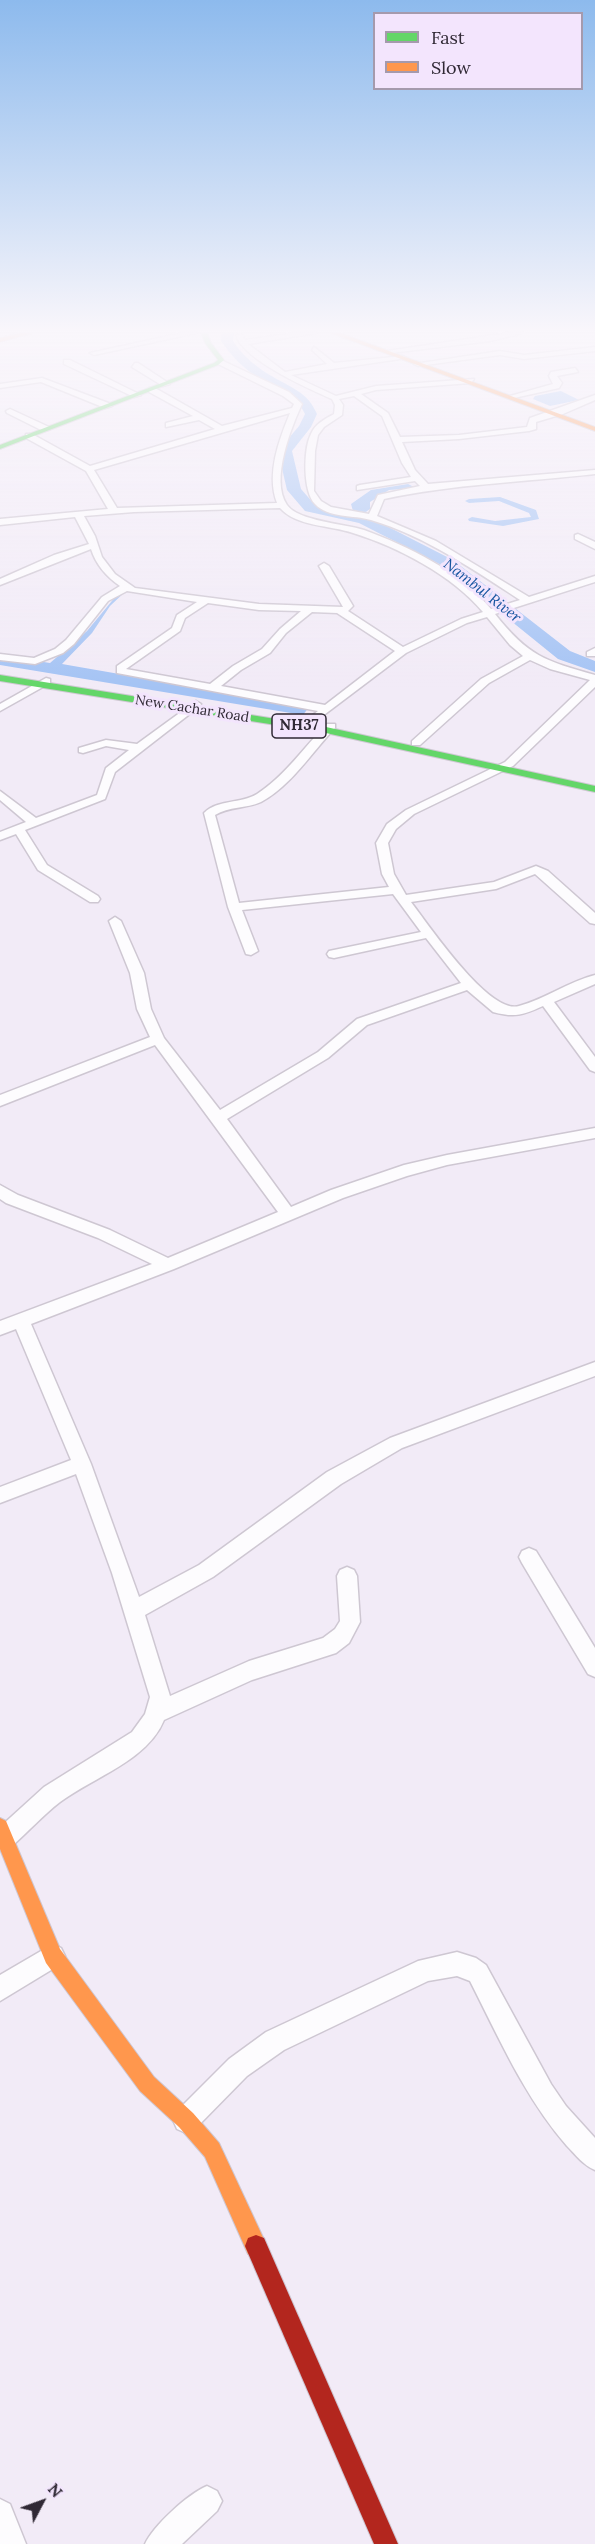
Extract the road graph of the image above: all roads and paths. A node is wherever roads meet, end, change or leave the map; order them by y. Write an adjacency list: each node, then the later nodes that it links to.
1 (57, 452): 6 (street)
2 (145, 452): 6 (street)
3 (281, 452): 11 (street)
4 (311, 452): 14 (street)
5 (401, 452): 8 (street)
6 (88, 469): 12 (street)
7 (595, 472): 9 (street)
8 (416, 479): 9 (street); 10 (street)
9 (426, 487): 14 (street)
10 (360, 488)
11 (282, 505): 12 (street); 27 (street)
12 (114, 511): 13 (street)
13 (79, 516): 15 (street); 17 (street)
14 (372, 517): 24 (street)
15 (0, 522)
16 (578, 537): 18 (street)
17 (93, 546): 21 (street); 22 (street)
18 (595, 546)
19 (324, 566): 26 (street)
20 (595, 579): 24 (street)
21 (0, 582)
22 (126, 587): 23 (street); 30 (street)
23 (205, 601): 25 (street); 35 (street)
24 (527, 602): 27 (street)
25 (310, 609): 26 (street); 35 (street)
26 (339, 610): 28 (street)
27 (493, 612): 28 (street); 29 (street)
28 (402, 651): 38 (street)
29 (530, 656): 33 (street); 41 (street)
30 (0, 657)
31 (0, 673): 34 (main road, New Cachar Road / NH37)
32 (0, 678): 34 (main road, New Cachar Road / NH37)
33 (595, 680): 44 (street)
34 (43, 683): 36 (main road, New Cachar Road / NH37); 37 (street)
35 (212, 688): 38 (street)
36 (193, 707): 39 (main road, New Cachar Road / NH37); 42 (street)
37 (0, 708)
38 (327, 709): 39 (street)
39 (307, 724): 40 (main road, New Cachar Road / NH37)
40 (329, 728): 41 (main road, New Cachar Road / NH37); 44 (main road, New Cachar Road / NH37); 53 (street)
41 (416, 743): 44 (main road, New Cachar Road / NH37)
42 (139, 748): 43 (street); 48 (street)
43 (83, 750)
44 (504, 766): 45 (main road, New Cachar Road / NH37); 46 (main road, New Cachar Road / NH37); 51 (street)
45 (595, 783)
46 (595, 789)
47 (0, 794): 48 (street)
48 (36, 824): 49 (street)
49 (19, 830): 50 (street); 52 (street)
50 (0, 836)
51 (399, 894): 53 (street); 54 (street); 56 (street)
52 (94, 899)
53 (234, 906): 57 (street)
54 (595, 920)
55 (115, 921): 62 (street)
56 (428, 934): 58 (street); 60 (street)
57 (251, 951)
58 (334, 954)
59 (595, 979): 61 (street)
60 (469, 985): 61 (street); 65 (street)
61 (546, 1001): 63 (street)
62 (158, 1039): 64 (street); 65 (street)
63 (595, 1067)
64 (0, 1101)
65 (218, 1118): 68 (street)
66 (595, 1133): 68 (street)
67 (0, 1191): 69 (street)
68 (287, 1213): 69 (street)
69 (168, 1265): 70 (street)
70 (21, 1321): 71 (street); 73 (street)
71 (0, 1328)
72 (595, 1369): 77 (street)
73 (82, 1464): 74 (street); 77 (street)
74 (0, 1495)
75 (529, 1557): 78 (street)
76 (347, 1576): 79 (street)
77 (134, 1611): 79 (street)
78 (595, 1667)
79 (158, 1712): 80 (street)
80 (2, 1832): 81 (main road)
81 (53, 1956): 82 (street); 83 (main road)
82 (0, 1989)
83 (186, 2120): 84 (street); 89 (main road)
84 (595, 2157)
85 (207, 2501): 88 (street)
86 (0, 2514): 87 (street)
87 (10, 2544)
88 (160, 2544)
89 (386, 2544)

